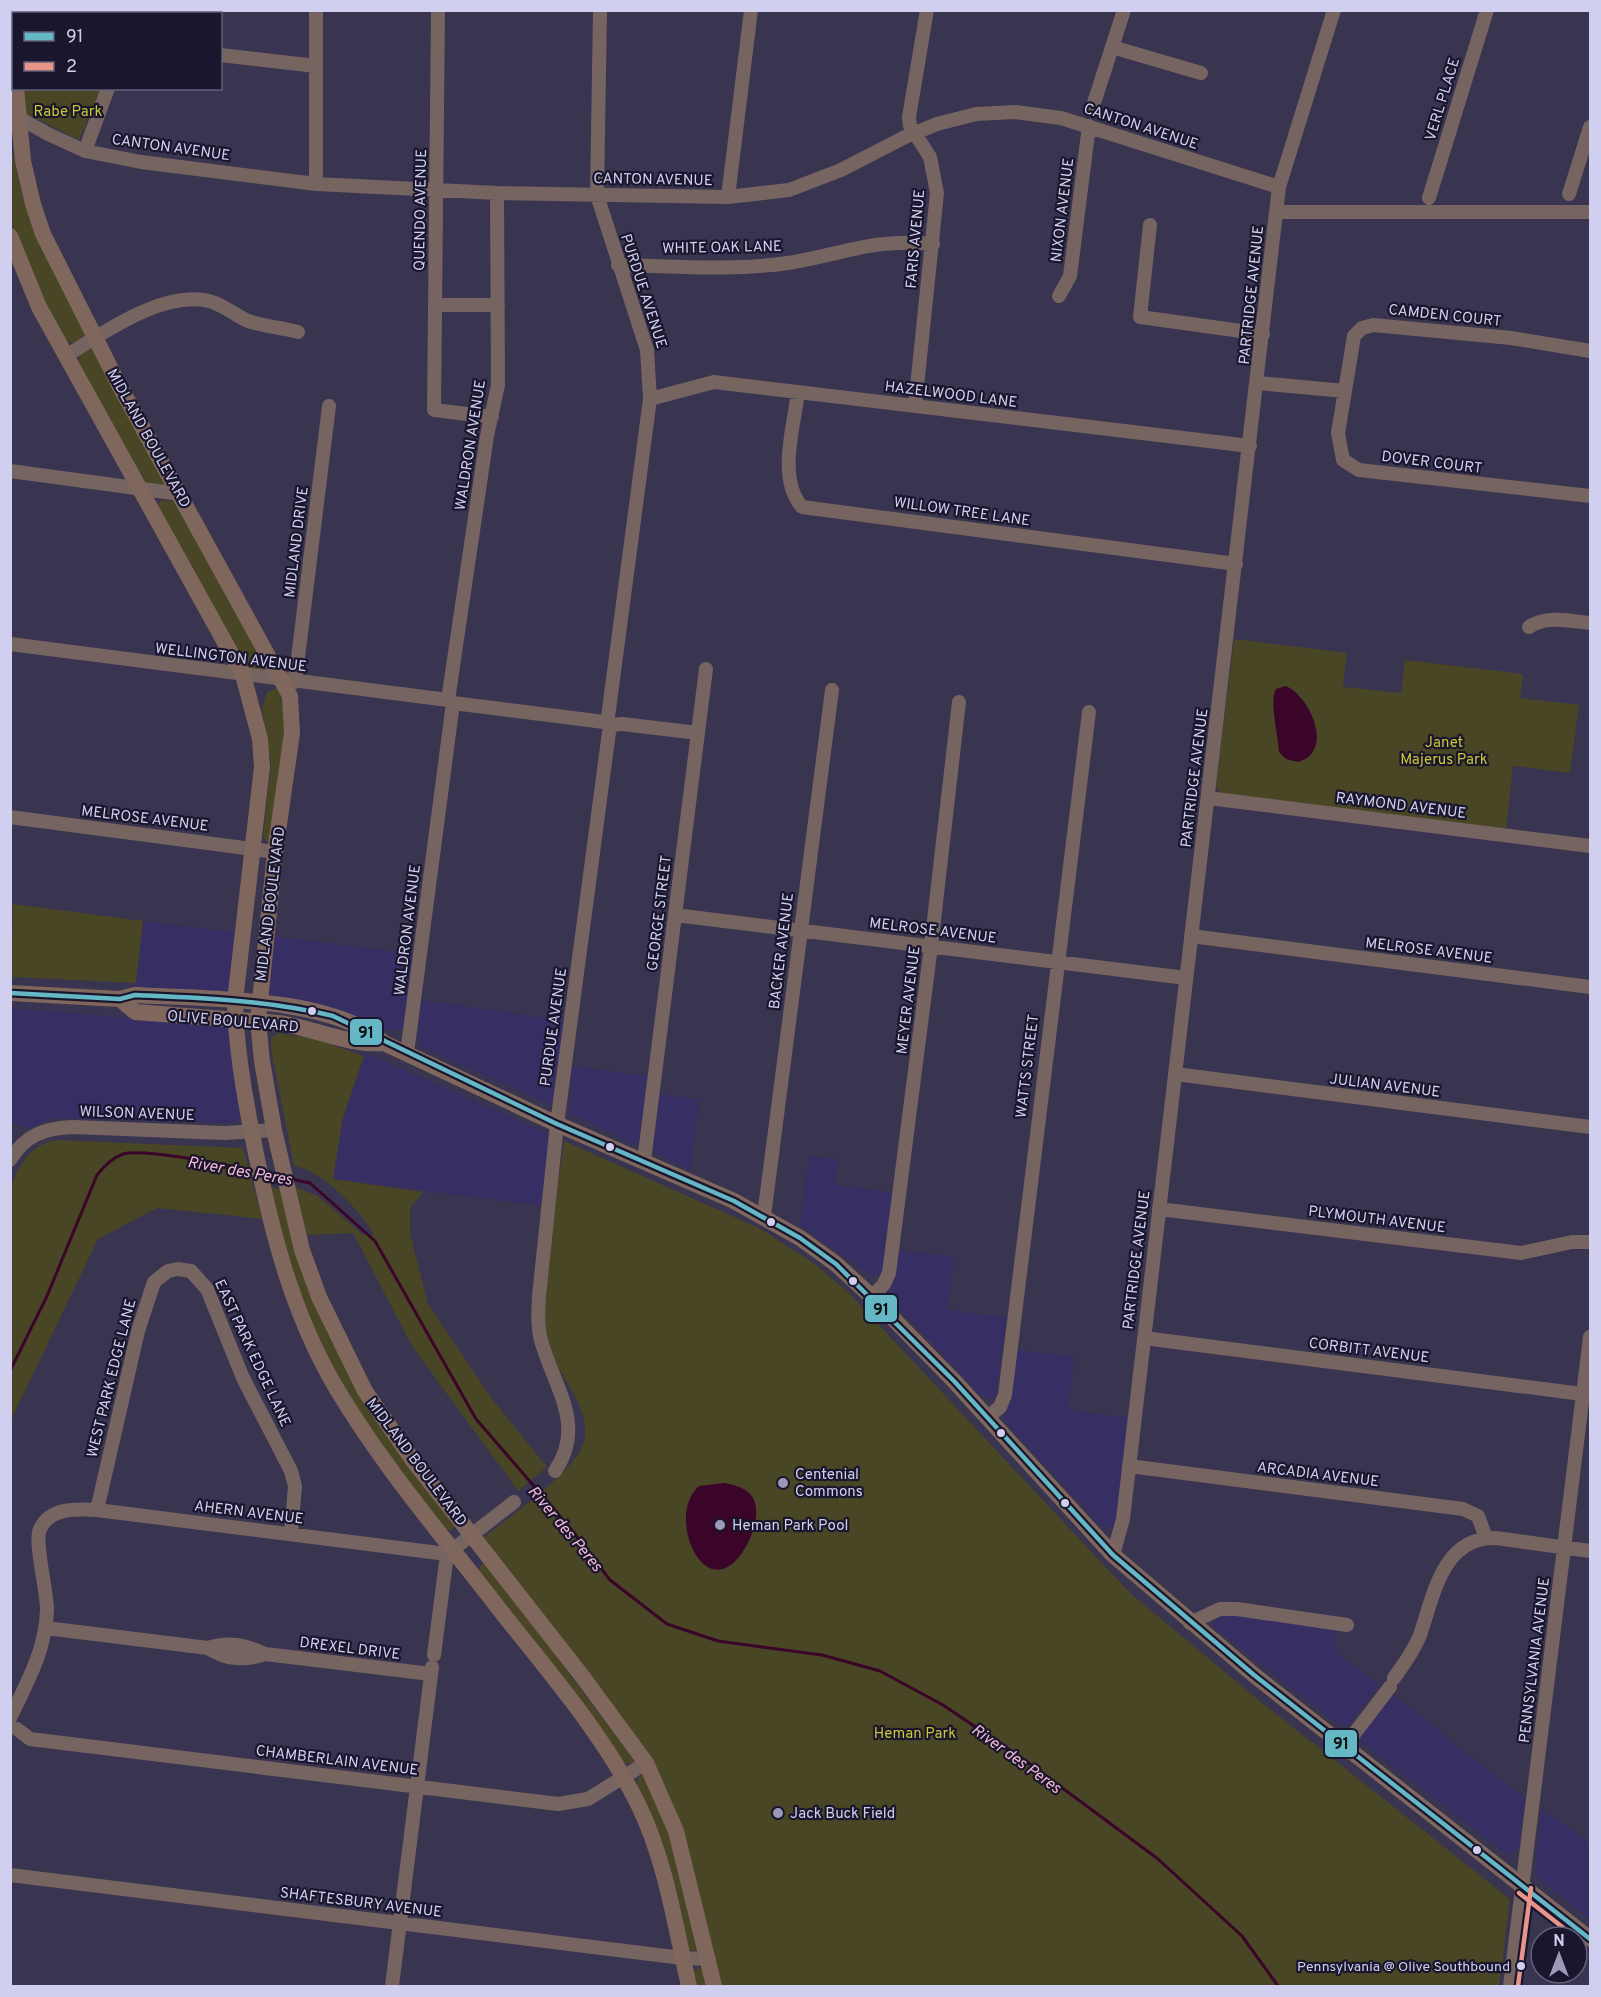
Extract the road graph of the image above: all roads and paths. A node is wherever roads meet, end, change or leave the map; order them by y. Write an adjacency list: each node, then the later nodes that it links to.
1 (316, 10): 11 (street)
2 (438, 10): 23 (street, QUENDO AVENUE)
3 (600, 10): 26 (street, PURDUE AVENUE)
4 (751, 10): 27 (street)
5 (927, 10): 19 (street, FARIS AVENUE)
6 (1124, 10): 9 (street)
7 (1334, 10): 22 (street, PARTRIDGE AVENUE)
8 (1487, 10): 28 (street, VERL PLACE)
9 (1112, 47): 12 (street); 15 (street)
10 (222, 55): 11 (street)
11 (315, 66): 21 (street)
12 (1201, 73)
13 (16, 90): 16 (main road, MIDLAND BOULEVARD)
14 (107, 90): 20 (street)
15 (1093, 106)
16 (14, 115): 20 (street, CANTON AVENUE); 40 (main road, MIDLAND BOULEVARD)
17 (1089, 126): 19 (street, CANTON AVENUE); 22 (street, CANTON AVENUE); 35 (street, NIXON AVENUE)
18 (1590, 128): 25 (street)
19 (915, 132): 27 (street, CANTON AVENUE); 33 (street, FARIS AVENUE)
20 (85, 151): 21 (street, CANTON AVENUE)
21 (316, 184): 23 (street, CANTON AVENUE)
22 (1279, 187): 29 (street, PARTRIDGE AVENUE)
23 (437, 190): 24 (street, CANTON AVENUE); 37 (street, QUENDO AVENUE)
24 (497, 193): 26 (street, CANTON AVENUE); 36 (street, WALDRON AVENUE)
25 (1569, 194)
26 (597, 195): 27 (street, CANTON AVENUE); 34 (street, PURDUE AVENUE)
27 (728, 197)
28 (1429, 198)
29 (1277, 212): 30 (street); 39 (street, PARTRIDGE AVENUE)
30 (1590, 212)
31 (1150, 225): 39 (street)
32 (10, 236): 42 (main road, MIDLAND BOULEVARD)
33 (933, 244): 34 (street, WHITE OAK LANE); 48 (street, FARIS AVENUE)
34 (618, 265): 46 (street, PURDUE AVENUE)
35 (1059, 296)
36 (498, 305): 37 (street); 49 (street, WALDRON AVENUE)
37 (436, 306): 49 (street, QUENDO AVENUE)
38 (298, 332): 40 (street)
39 (1263, 334): 43 (street, PARTRIDGE AVENUE)
40 (95, 337): 42 (street); 53 (main road, MIDLAND BOULEVARD)
41 (1590, 351): 44 (street, CAMDEN COURT)
42 (66, 356): 52 (main road, MIDLAND BOULEVARD)
43 (1258, 383): 44 (street); 50 (street, PARTRIDGE AVENUE)
44 (1345, 391): 54 (street, DOVER COURT)
45 (798, 392): 46 (street, HAZELWOOD LANE); 48 (street, HAZELWOOD LANE); 55 (street, WILLOW TREE LANE)
46 (650, 399): 66 (street, PURDUE AVENUE)
47 (329, 405): 61 (street, MIDLAND DRIVE)
48 (915, 406): 50 (street, HAZELWOOD LANE)
49 (492, 417): 63 (street, WALDRON AVENUE)
50 (1250, 446): 55 (street, PARTRIDGE AVENUE)
51 (10, 471): 52 (street)
52 (140, 490): 53 (street); 60 (main road, MIDLAND BOULEVARD)
53 (180, 494): 61 (main road, MIDLAND BOULEVARD)
54 (1590, 496)
55 (1236, 564): 68 (street, PARTRIDGE AVENUE)
56 (1590, 623): 57 (street)
57 (1529, 627)
58 (10, 644): 60 (street, WELLINGTON AVENUE)
59 (706, 669): 67 (street, GEORGE STREET)
60 (243, 675): 61 (street, WELLINGTON AVENUE); 71 (main road, MIDLAND BOULEVARD)
61 (289, 681): 63 (street, WELLINGTON AVENUE); 72 (main road, MIDLAND BOULEVARD)
62 (832, 690): 74 (street, BACKER AVENUE)
63 (450, 702): 66 (street, WELLINGTON AVENUE); 87 (street, WALDRON AVENUE)
64 (959, 702): 76 (street, MEYER AVENUE)
65 (1089, 712): 77 (street, WATTS STREET)
66 (608, 723): 67 (street, WELLINGTON AVENUE); 89 (street, PURDUE AVENUE)
67 (698, 733): 73 (street, GEORGE STREET)
68 (1208, 798): 70 (street, RAYMOND AVENUE); 75 (street, PARTRIDGE AVENUE)
69 (10, 817): 71 (street, MELROSE AVENUE)
70 (1590, 846)
71 (253, 849): 72 (street, MELROSE AVENUE); 82 (main road, MIDLAND BOULEVARD)
72 (275, 852): 83 (main road, MIDLAND BOULEVARD)
73 (675, 915): 74 (street, MELROSE AVENUE); 94 (street, GEORGE STREET)
74 (800, 930): 76 (street, MELROSE AVENUE); 96 (street, BACKER AVENUE)
75 (1191, 936): 78 (street, PARTRIDGE AVENUE); 79 (street, MELROSE AVENUE)
76 (931, 946): 77 (street, MELROSE AVENUE); 99 (street, MEYER AVENUE)
77 (1056, 961): 78 (street, MELROSE AVENUE); 103 (street, WATTS STREET)
78 (1186, 978): 88 (street, PARTRIDGE AVENUE)
79 (1590, 987)
80 (10, 993): 81 (main road, OLIVE BOULEVARD)
81 (120, 999): 82 (main road, OLIVE BOULEVARD); 84 (main road, OLIVE BOULEVARD)
82 (235, 1001): 83 (main road, OLIVE BOULEVARD); 84 (main road, MIDLAND BOULEVARD)
83 (258, 1003): 85 (main road, MIDLAND BOULEVARD); 86 (main road, OLIVE BOULEVARD)
84 (235, 1019): 85 (main road, OLIVE BOULEVARD); 92 (main road, MIDLAND BOULEVARD)
85 (258, 1021): 86 (main road, OLIVE BOULEVARD); 91 (main road, MIDLAND BOULEVARD)
86 (384, 1043): 87 (main road, OLIVE BOULEVARD)
87 (407, 1053): 89 (main road, OLIVE BOULEVARD)
88 (1175, 1074): 90 (street, JULIAN AVENUE); 95 (street, PARTRIDGE AVENUE)
89 (557, 1124): 94 (main road, OLIVE BOULEVARD); 105 (street, PURDUE AVENUE)
90 (1590, 1127)
91 (274, 1130): 92 (street, WILSON AVENUE); 109 (main road, MIDLAND BOULEVARD)
92 (252, 1131): 93 (street, WILSON AVENUE); 113 (main road, MIDLAND BOULEVARD)
93 (10, 1160)
94 (644, 1161): 96 (main road, OLIVE BOULEVARD)
95 (1159, 1209): 97 (street, PLYMOUTH AVENUE); 101 (street, PARTRIDGE AVENUE)
96 (764, 1216): 99 (main road, OLIVE BOULEVARD)
97 (1590, 1242)
98 (178, 1269): 107 (street, WEST PARK EDGE LANE); 108 (street, EAST PARK EDGE LANE)
99 (872, 1297): 103 (main road, OLIVE BOULEVARD)
100 (1590, 1337): 102 (street, PENNSYLVANIA AVENUE)
101 (1144, 1338): 102 (street, CORBITT AVENUE); 104 (street, PARTRIDGE AVENUE)
102 (1587, 1394): 111 (street, PENNSYLVANIA AVENUE)
103 (988, 1417): 114 (main road, OLIVE BOULEVARD)
104 (1129, 1466): 110 (street, ARCADIA AVENUE); 114 (street, PARTRIDGE AVENUE)
105 (555, 1471)
106 (514, 1502): 109 (street)
107 (97, 1510): 108 (street, AHERN AVENUE); 117 (street, AHERN AVENUE)
108 (291, 1534): 113 (street, AHERN AVENUE)
109 (472, 1535): 113 (street); 121 (main road, MIDLAND BOULEVARD)
110 (1486, 1538): 111 (street); 120 (street)
111 (1564, 1547): 112 (street); 125 (street, PENNSYLVANIA AVENUE)
112 (1590, 1551)
113 (450, 1552): 118 (street); 122 (main road, MIDLAND BOULEVARD)
114 (1113, 1555): 115 (main road, OLIVE BOULEVARD)
115 (1190, 1623): 116 (street); 120 (main road, OLIVE BOULEVARD)
116 (1347, 1625)
117 (46, 1628): 118 (street, DREXEL DRIVE); 119 (street)
118 (432, 1665): 123 (street)
119 (12, 1725): 123 (street, CHAMBERLAIN AVENUE)
120 (1344, 1747): 125 (main road, OLIVE BOULEVARD)
121 (646, 1763): 122 (street, CHAMBERLAIN AVENUE); 129 (main road, MIDLAND BOULEVARD)
122 (624, 1776): 123 (street, CHAMBERLAIN AVENUE); 128 (main road, MIDLAND BOULEVARD)
123 (417, 1787): 126 (street)
124 (10, 1875): 126 (street, SHAFTESBURY AVENUE)
125 (1524, 1887): 127 (main road, OLIVE BOULEVARD); 133 (street, PENNSYLVANIA AVENUE)
126 (399, 1923): 128 (street, SHAFTESBURY AVENUE); 130 (street)
127 (1590, 1939)
128 (682, 1958): 129 (street, SHAFTESBURY AVENUE); 131 (main road, MIDLAND BOULEVARD)
129 (709, 1959): 132 (main road, MIDLAND BOULEVARD)
130 (392, 1986)
131 (689, 1986)
132 (714, 1986)
133 (1510, 1986)

